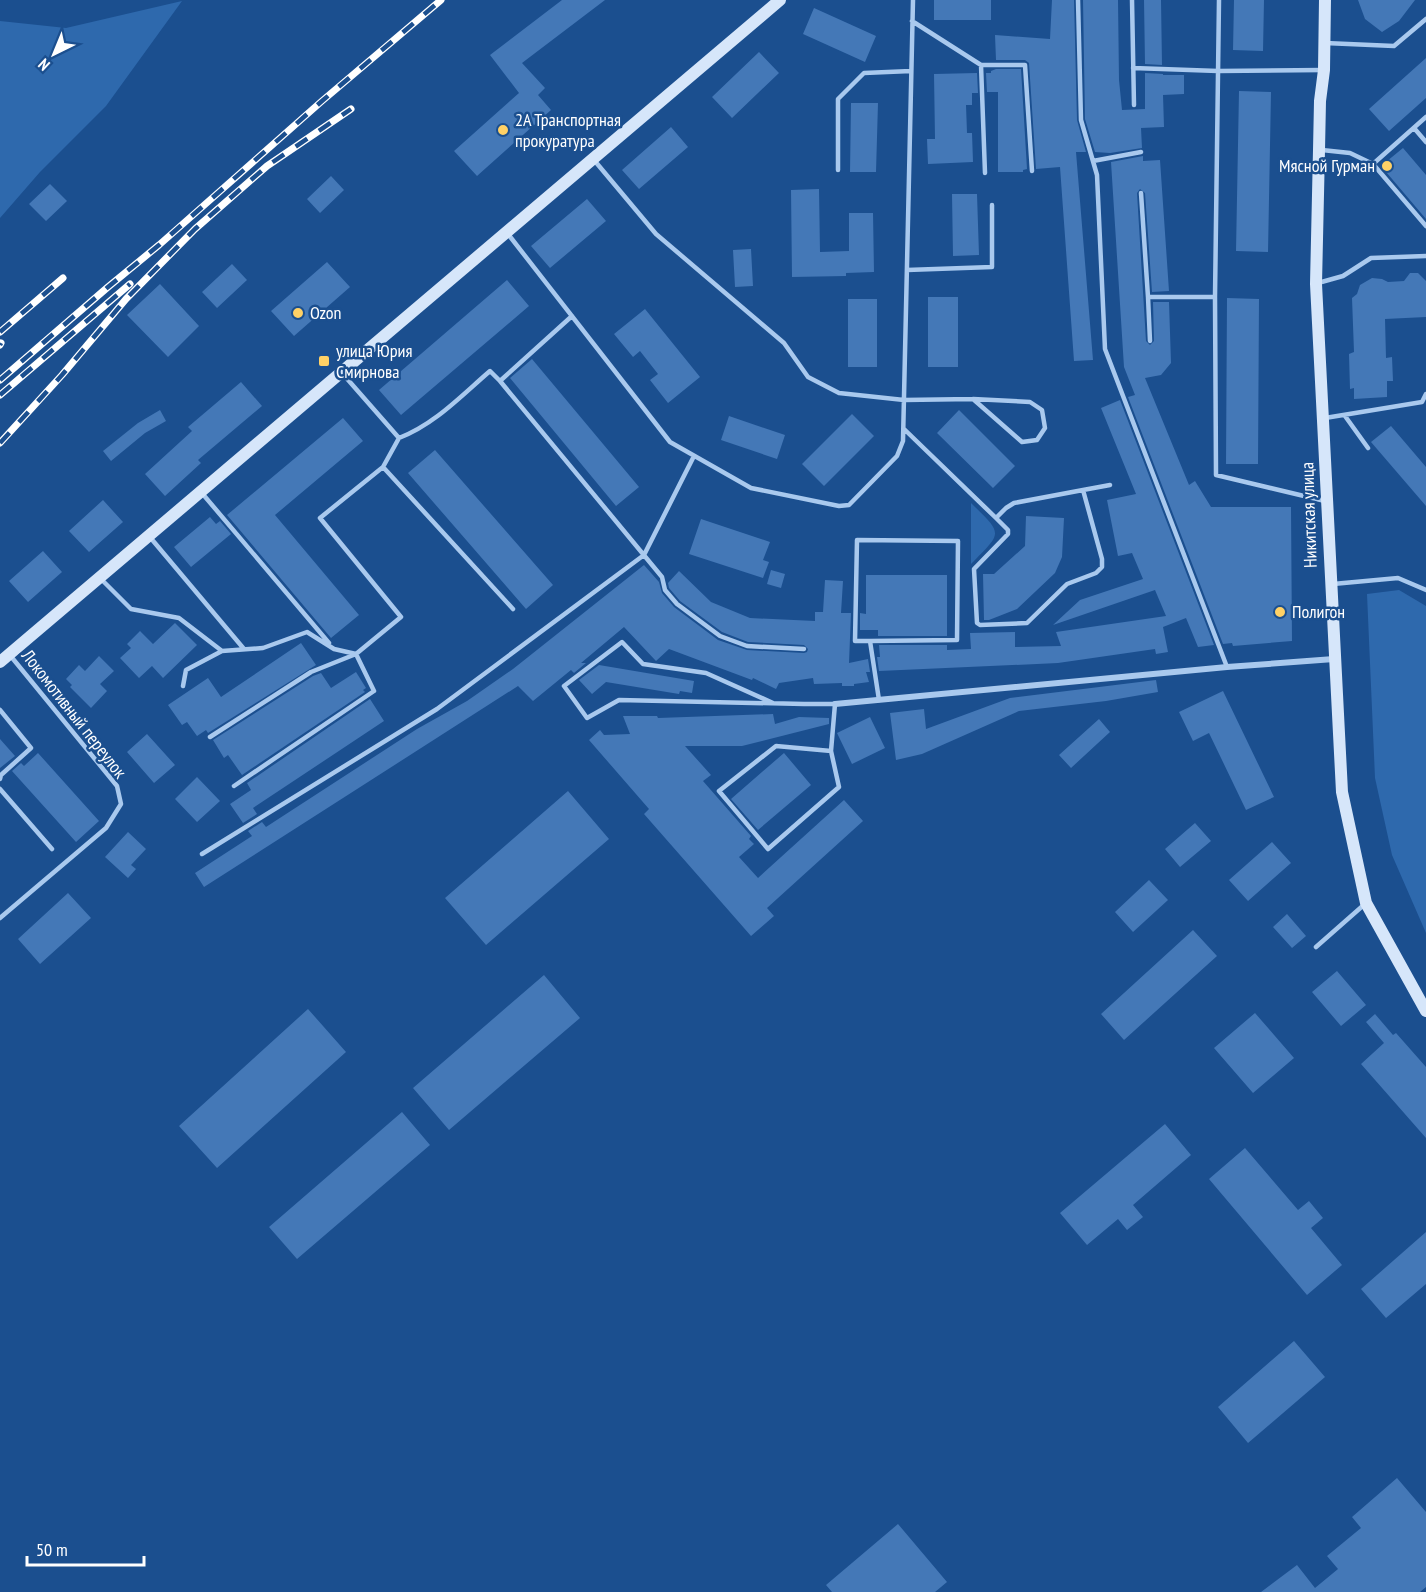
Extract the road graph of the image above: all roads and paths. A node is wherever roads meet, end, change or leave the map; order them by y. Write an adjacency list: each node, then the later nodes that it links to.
1 (780, 0): 21 (street)
2 (913, 0): 8 (lane)
3 (1078, 0): 22 (lane)
4 (1132, 0): 11 (lane)
5 (1219, 0): 14 (lane)
6 (1325, 0): 9 (street, Никитская улица)
7 (1426, 19): 9 (lane)
8 (912, 21): 10 (lane); 13 (lane)
9 (1325, 43): 12 (street, Никитская улица)
10 (981, 65): 25 (lane); 26 (lane)
11 (1133, 68): 14 (lane); 15 (lane)
12 (1324, 70): 14 (lane); 19 (street, Никитская улица)
13 (911, 71): 24 (lane); 32 (lane)
14 (1218, 71): 35 (lane)
15 (1134, 105)
16 (1426, 117): 17 (lane)
17 (1414, 128): 18 (lane); 23 (lane)
18 (1426, 142)
19 (1318, 150): 23 (lane); 33 (street, Никитская улица)
20 (1141, 152): 22 (lane)
21 (593, 158): 30 (street); 42 (lane)
22 (1093, 161): 71 (lane)
23 (1373, 164): 29 (lane)
24 (838, 170)
25 (1032, 171)
26 (985, 173)
27 (1141, 193): 34 (lane)
28 (992, 205): 32 (lane)
29 (1426, 226)
30 (506, 232): 36 (lane); 38 (street)
31 (1426, 256): 33 (lane)
32 (907, 270): 42 (lane)
33 (1316, 284): 46 (street, Никитская улица)
34 (1148, 297): 35 (lane); 37 (lane)
35 (1215, 297): 55 (lane)
36 (572, 316): 39 (lane); 50 (lane)
37 (1150, 341)
38 (342, 373): 48 (lane); 54 (street)
39 (500, 381): 48 (lane); 58 (lane)
40 (1426, 394): 43 (lane)
41 (973, 399): 41 (lane); 42 (lane)
42 (904, 400): 47 (lane)
43 (1422, 402): 44 (lane); 45 (lane)
44 (1426, 407)
45 (1345, 416): 46 (lane); 49 (lane)
46 (1323, 418): 55 (street, Никитская улица)
47 (904, 429): 50 (lane); 56 (lane)
48 (399, 438): 51 (lane)
49 (1368, 448)
50 (694, 456): 58 (lane)
51 (383, 467): 62 (lane); 68 (lane)
52 (1110, 485): 53 (lane)
53 (1083, 490): 56 (lane); 56 (lane)
54 (201, 492): 57 (street); 65 (lane)
55 (1327, 501): 60 (street, Никитская улица)
56 (996, 518)
57 (149, 536): 59 (street); 64 (lane)
58 (644, 555): 66 (lane); 83 (lane)
59 (100, 578): 67 (lane); 69 (street)
60 (1330, 585): 61 (lane); 70 (street, Никитская улица)
61 (1426, 590)
62 (513, 609)
63 (870, 641): 63 (lane); 73 (lane)
64 (244, 649): 65 (lane); 67 (lane)
65 (334, 649): 68 (lane)
66 (804, 649)
67 (222, 651): 72 (lane)
68 (356, 654): 77 (lane); 80 (lane)
69 (5, 658): 85 (lane, Локомотивный переулок)
70 (1334, 659): 71 (street); 84 (street, Никитская улица)
71 (1227, 667): 73 (street)
72 (183, 686)
73 (879, 700): 75 (street)
74 (772, 703): 74 (lane); 75 (lane)
75 (835, 704): 78 (lane)
76 (0, 710): 79 (lane)
77 (210, 737)
78 (831, 751): 78 (lane)
79 (0, 779)
80 (234, 786)
81 (0, 789): 82 (lane)
82 (52, 849)
83 (201, 854)
84 (1366, 903): 86 (lane); 87 (street, Никитская улица)
85 (0, 918)
86 (1317, 947)
87 (1426, 1011)

